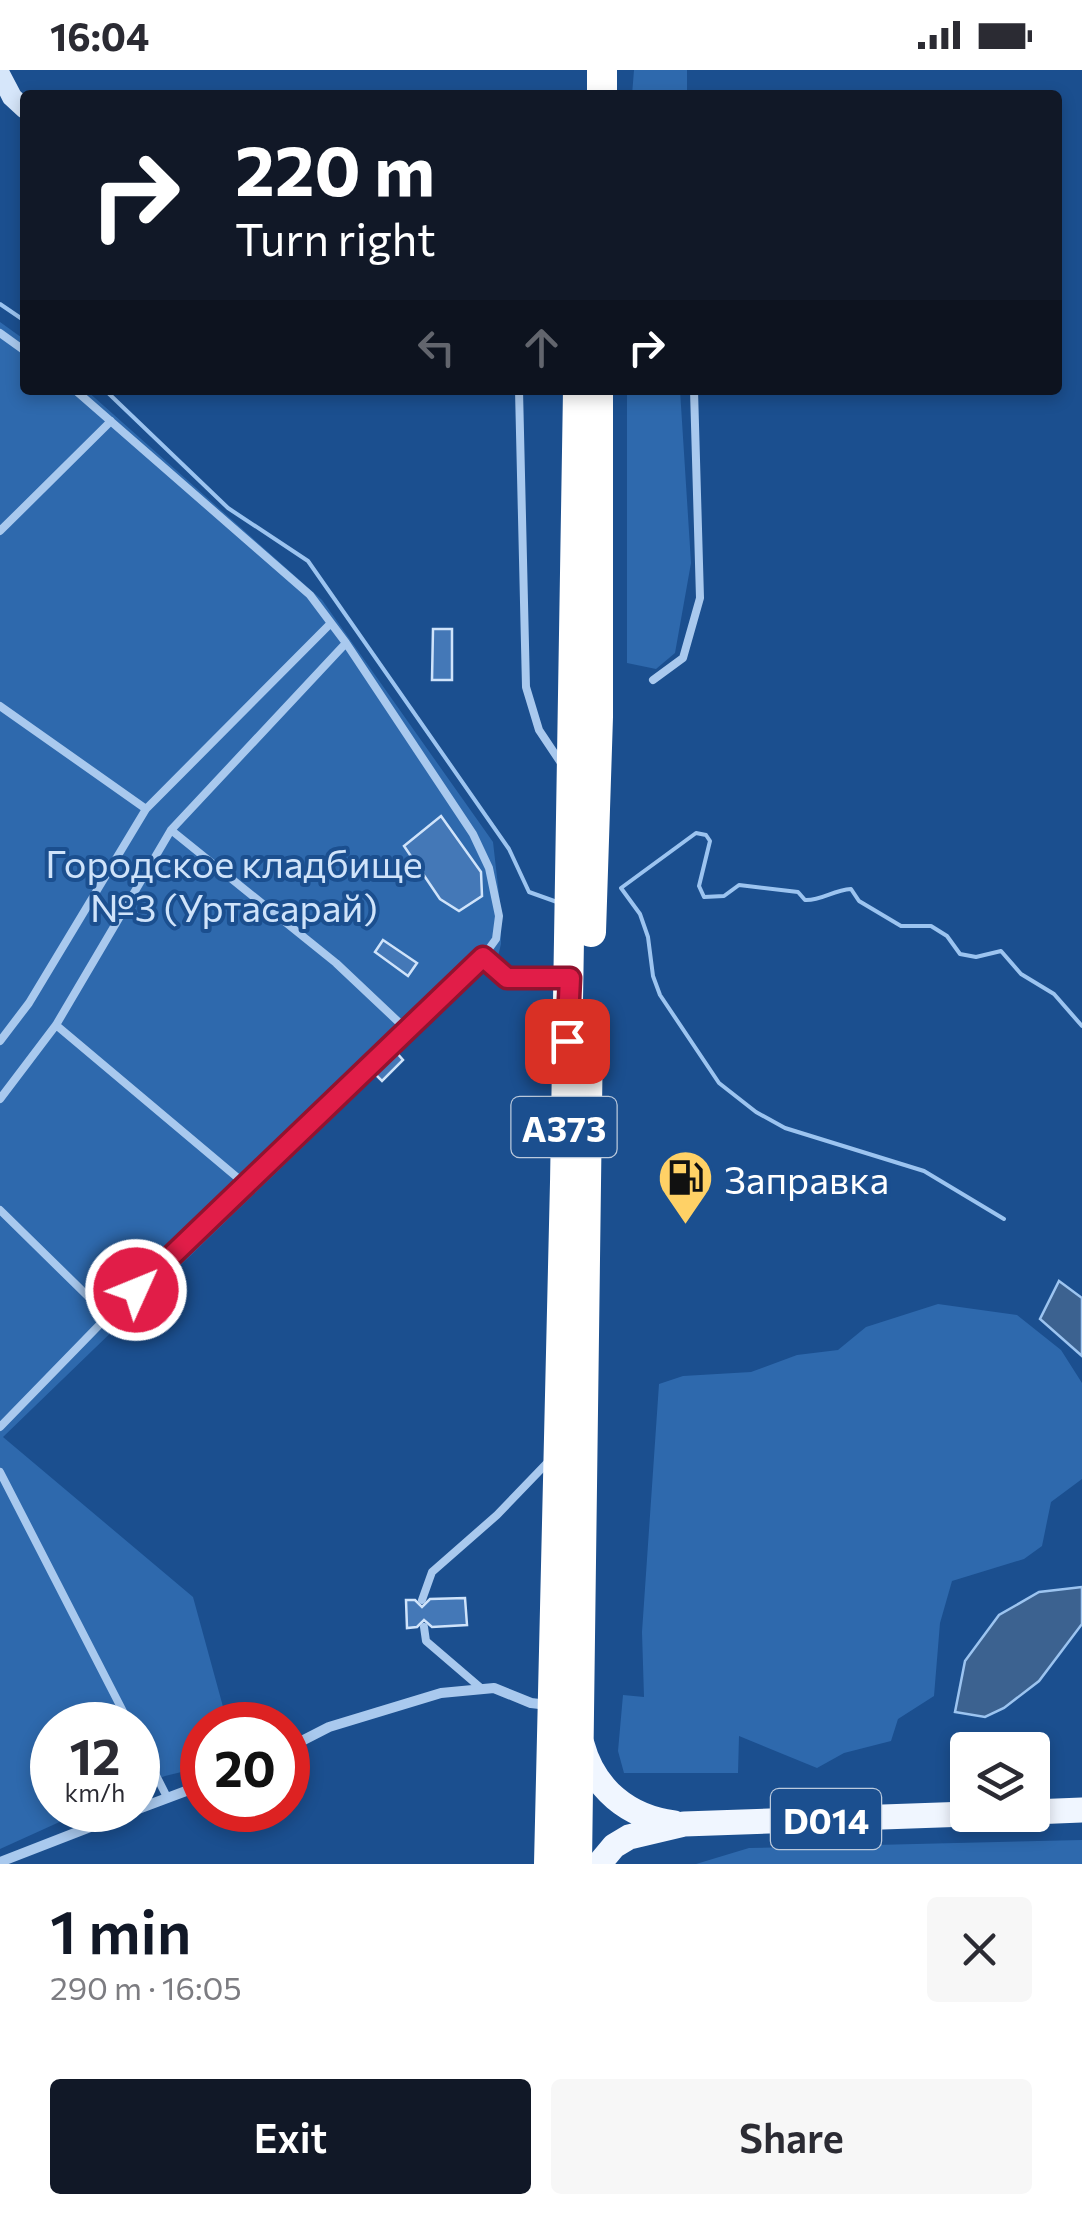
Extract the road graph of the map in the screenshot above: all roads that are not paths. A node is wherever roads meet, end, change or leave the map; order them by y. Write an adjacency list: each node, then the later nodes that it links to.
1 (0, 74): 2 (street)
2 (20, 104)
3 (80, 395): 8 (lane)
4 (519, 395): 14 (lane)
5 (578, 395): 14 (highway, A373)
6 (598, 395): 34 (highway, A373)
7 (694, 395): 12 (lane)
8 (111, 421): 9 (lane); 10 (lane)
9 (0, 531)
10 (331, 623): 11 (lane); 15 (lane)
11 (346, 643): 16 (lane); 17 (lane)
12 (653, 680)
13 (0, 706): 15 (lane)
14 (573, 780): 18 (highway, A373)
15 (146, 809): 21 (lane)
16 (171, 830): 19 (lane); 20 (lane)
17 (483, 957): 18 (lane); 20 (lane)
18 (570, 978): 27 (highway, A373)
19 (56, 1025): 22 (lane); 23 (lane)
20 (407, 1030): 23 (lane)
21 (0, 1041)
22 (0, 1099)
23 (245, 1184): 25 (lane)
24 (0, 1210): 25 (lane)
25 (108, 1316): 26 (lane)
26 (1, 1425)
27 (558, 1452): 29 (lane); 33 (highway, A373)
28 (0, 1472): 32 (lane)
29 (422, 1600)
30 (424, 1627): 31 (lane)
31 (482, 1689): 33 (street); 35 (street)
32 (118, 1702)
33 (554, 1706): 46 (highway, A373)
34 (579, 1732): 43 (main road, D014); 47 (highway, A373)
35 (310, 1736)
36 (160, 1783): 38 (lane)
37 (180, 1793): 38 (street)
38 (167, 1797): 39 (street)
39 (160, 1800)
40 (1082, 1810): 41 (main road)
41 (1050, 1811)
42 (950, 1815): 43 (main road, D014)
43 (684, 1824): 48 (main road, D014)
44 (77, 1832): 45 (street)
45 (0, 1862)
46 (550, 1864)
47 (577, 1864)
48 (599, 1864)

